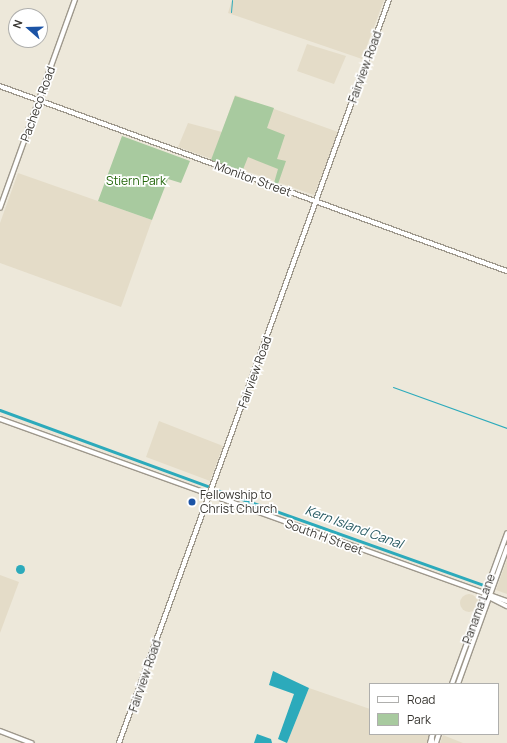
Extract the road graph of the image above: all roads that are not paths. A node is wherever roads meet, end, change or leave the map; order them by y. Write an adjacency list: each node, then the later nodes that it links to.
1 (75, 0): 4 (street, Pacheco Road)
2 (389, 0): 5 (street, Fairview Road)
3 (0, 86): 4 (street, Monitor Street)
4 (39, 101): 5 (street, Monitor Street); 6 (street, Pacheco Road)
5 (316, 202): 7 (street, Monitor Street); 9 (street, Fairview Road)
6 (0, 208)
7 (507, 271)
8 (0, 419): 9 (street, South H Street)
9 (210, 496): 12 (street, South H Street); 23 (street, Fairview Road)
10 (507, 534): 12 (street, Panama Lane)
11 (507, 548): 13 (street, Panama Lane)
12 (484, 595): 13 (street, South H Street); 16 (street, Panama Lane)
13 (489, 597): 14 (street, South H Street); 15 (street, South H Street); 17 (street, Panama Lane)
14 (507, 601)
15 (507, 606)
16 (458, 666): 17 (street); 18 (street, Panama Lane)
17 (460, 679): 19 (street, Panama Lane)
18 (452, 683)
19 (458, 683)
20 (0, 731): 22 (street)
21 (432, 735): 24 (street); 25 (street)
22 (32, 743)
23 (119, 743)
24 (430, 743)
25 (435, 743)

